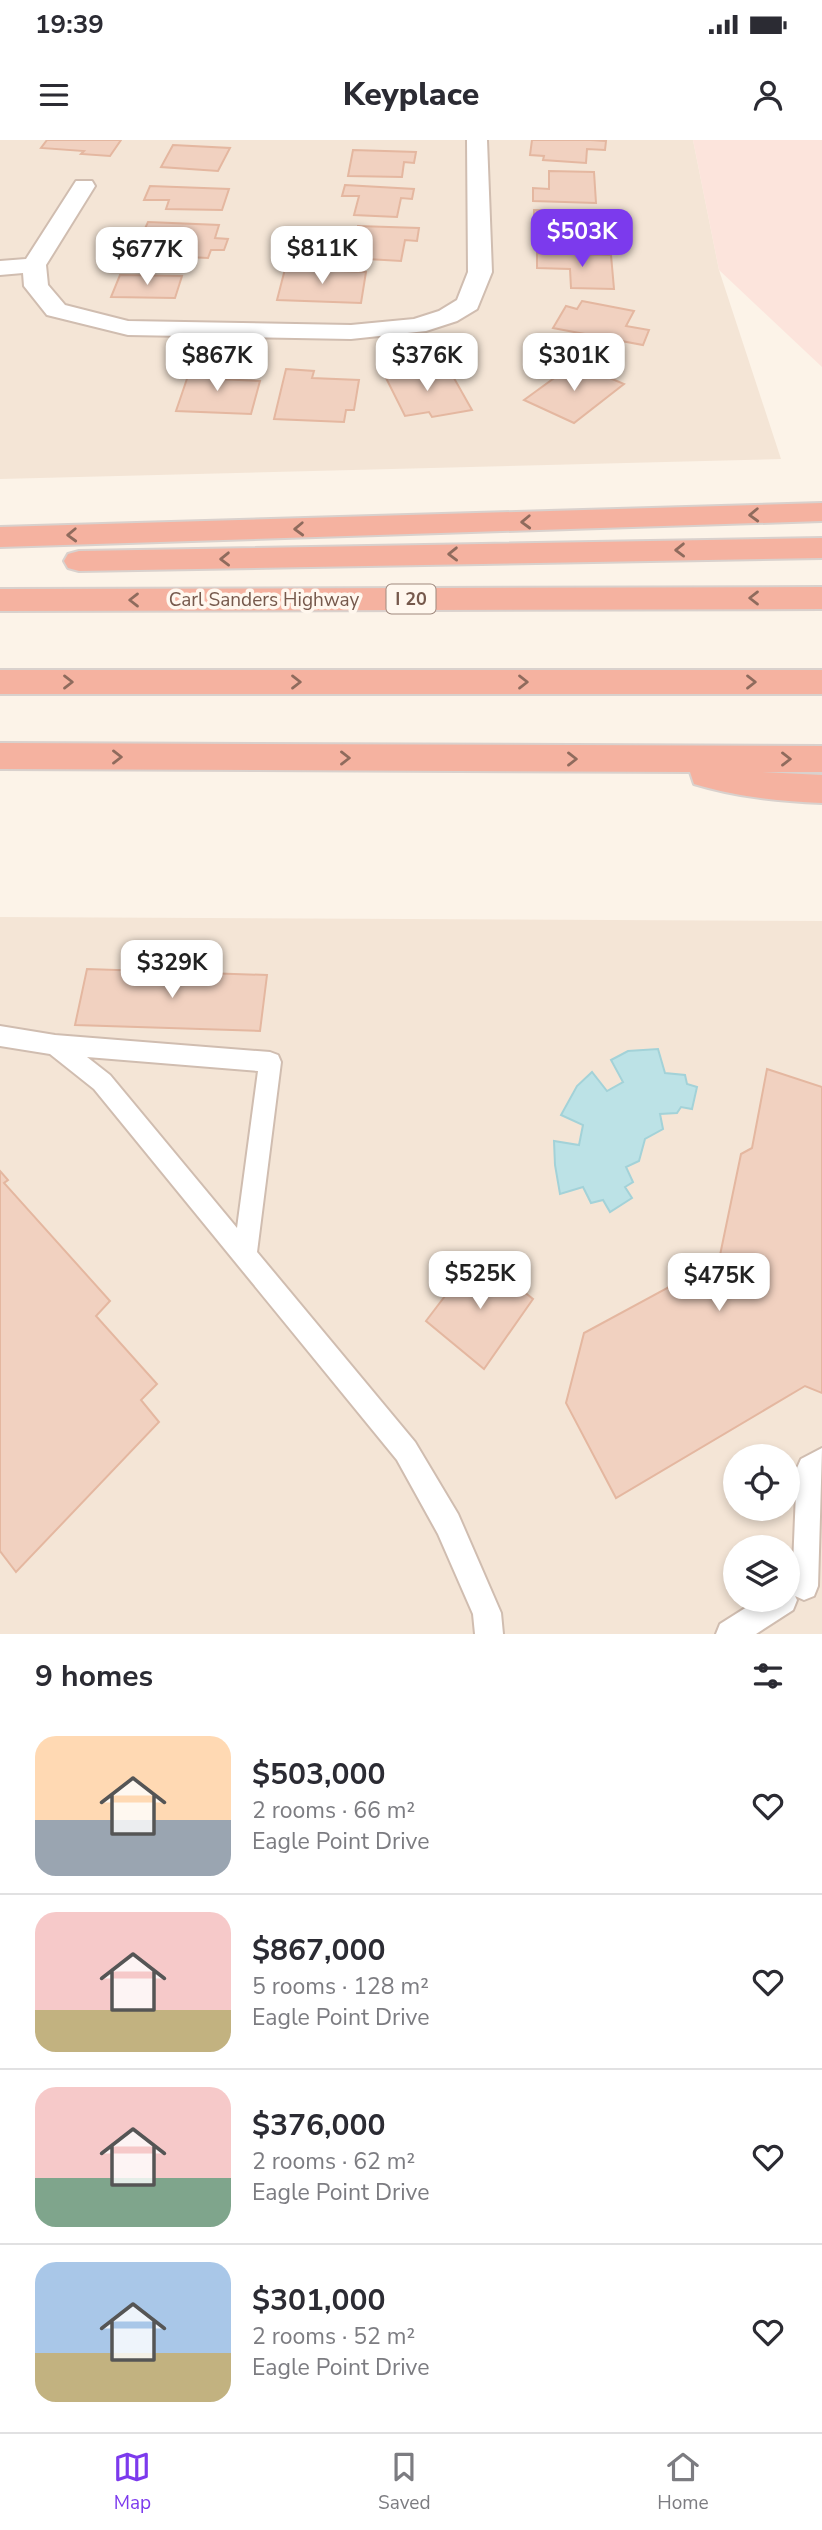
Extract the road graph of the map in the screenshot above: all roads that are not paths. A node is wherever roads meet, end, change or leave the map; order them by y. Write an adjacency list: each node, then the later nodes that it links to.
1 (477, 140): 3 (street)
2 (84, 186): 3 (street)
3 (34, 265): 4 (street)
4 (0, 268)
5 (822, 512): 6 (highway, one-way to 6)
6 (0, 537)
7 (822, 548): 8 (highway, one-way to 8)
8 (0, 562)
9 (822, 598): 10 (highway, Carl Sanders Highway / I 20, one-way to 10)
10 (0, 600)
11 (0, 682): 12 (highway, one-way to 12)
12 (822, 682)
13 (0, 756): 14 (highway, one-way to 14)
14 (645, 759): 15 (highway, one-way to 15); 16 (highway)
15 (822, 759)
16 (822, 789)
17 (0, 1036): 18 (lane)
18 (55, 1045): 19 (lane); 19 (lane)
19 (245, 1255): 23 (lane)
20 (822, 1461): 21 (lane)
21 (800, 1578)
22 (764, 1612): 24 (lane)
23 (489, 1634)
24 (730, 1634)

